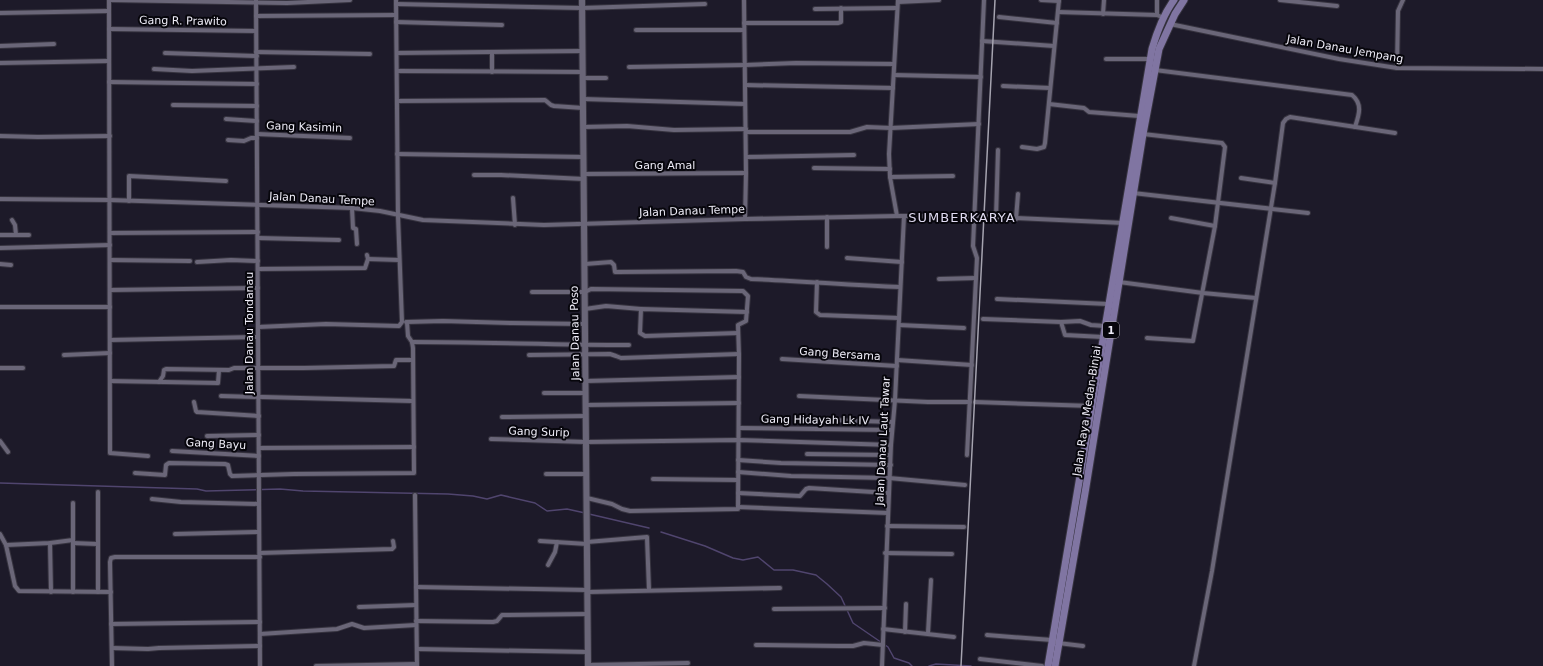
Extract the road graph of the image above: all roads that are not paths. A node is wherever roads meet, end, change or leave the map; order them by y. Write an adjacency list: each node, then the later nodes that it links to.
1 (109, 0): 14 (street); 24 (street)
2 (350, 0): 14 (street)
3 (582, 0): 20 (street, Jalan Danau Poso)
4 (744, 0): 33 (street)
5 (939, 0): 15 (street)
6 (984, 0): 41 (street)
7 (1040, 0): 16 (street)
8 (1104, 0): 27 (street)
9 (1157, 0): 30 (street)
10 (1174, 0): 30 (main road, Jalan Raya Medan-Binjai / 1)
11 (1184, 0): 35 (main road, Jalan Raya Medan-Binjai / 1)
12 (1280, 0): 19 (street)
13 (1403, 0): 59 (street)
14 (256, 1): 29 (street, Jalan Danau Tondanau)
15 (898, 1): 22 (street)
16 (1059, 1): 25 (street)
17 (396, 2): 20 (street); 28 (street)
18 (705, 4): 20 (street)
19 (1337, 6)
20 (582, 8): 46 (street, Jalan Danau Poso)
21 (841, 8): 22 (street); 23 (street); 33 (street)
22 (898, 8): 55 (street)
23 (815, 9)
24 (109, 11): 26 (street); 37 (street)
25 (1058, 12): 27 (street); 34 (street)
26 (0, 13)
27 (1103, 14): 30 (street)
28 (396, 15): 29 (street); 32 (street)
29 (256, 16): 40 (street, Jalan Danau Tondanau)
30 (1160, 16): 52 (main road, Jalan Raya Medan-Binjai / 1)
31 (998, 17): 34 (street)
32 (396, 22): 36 (street); 48 (street)
33 (744, 23): 39 (street)
34 (1057, 23): 44 (street)
35 (1169, 24): 59 (street, Jalan Danau Jempang); 63 (main road, Jalan Raya Medan-Binjai / 1)
36 (502, 25)
37 (109, 29): 40 (street, Gang R. Prawito); 53 (street)
38 (636, 30): 39 (street)
39 (744, 30): 56 (street)
40 (256, 31): 49 (street, Jalan Danau Tondanau)
41 (982, 41): 44 (street); 69 (street)
42 (54, 44): 43 (street)
43 (0, 46)
44 (1054, 46): 75 (street)
45 (492, 52): 46 (street); 48 (street); 65 (street)
46 (582, 52): 66 (street, Jalan Danau Poso)
47 (165, 53): 49 (street)
48 (397, 53): 64 (street)
49 (256, 54): 50 (street); 61 (street, Jalan Danau Tondanau)
50 (370, 54)
51 (1106, 59): 52 (street)
52 (1150, 59): 83 (main road, Jalan Raya Medan-Binjai / 1)
53 (109, 61): 54 (street); 70 (street)
54 (0, 63)
55 (894, 64): 56 (street); 67 (street)
56 (745, 65): 58 (street); 72 (street)
57 (294, 67): 61 (street)
58 (629, 67)
59 (1397, 68): 62 (street, Jalan Danau Jempang)
60 (154, 69): 61 (street)
61 (256, 69): 71 (street, Jalan Danau Tondanau)
62 (1543, 69)
63 (1155, 70): 88 (street); 92 (main road, Jalan Raya Medan-Binjai / 1)
64 (397, 71): 65 (street); 77 (street)
65 (492, 72): 66 (street)
66 (583, 75): 68 (street); 76 (street, Jalan Danau Poso)
67 (894, 75): 69 (street); 74 (street)
68 (606, 78)
69 (981, 78): 86 (street)
70 (109, 82): 71 (street); 94 (street)
71 (257, 84): 81 (street, Jalan Danau Tondanau)
72 (745, 85): 74 (street); 78 (street)
73 (1003, 86): 75 (street)
74 (893, 88): 89 (street)
75 (1050, 88): 79 (street)
76 (583, 99): 78 (street); 82 (street, Jalan Danau Poso)
77 (397, 101): 82 (street); 100 (street)
78 (745, 104): 90 (street)
79 (1049, 104): 83 (street); 98 (street)
80 (173, 105): 81 (street)
81 (257, 106): 85 (street, Jalan Danau Tondanau)
82 (583, 108): 87 (street, Jalan Danau Poso)
83 (1139, 116): 135 (main road, Jalan Raya Medan-Binjai / 1)
84 (226, 119): 85 (street)
85 (257, 121): 95 (street, Jalan Danau Tondanau)
86 (979, 124): 89 (street); 128 (street)
87 (583, 127): 90 (street); 102 (street, Jalan Danau Poso)
88 (1355, 127): 91 (street); 113 (street)
89 (891, 128): 90 (street); 105 (street)
90 (746, 130): 103 (street)
91 (1395, 133)
92 (1143, 134): 114 (main road, Jalan Raya Medan-Binjai / 1); 120 (street)
93 (0, 136): 94 (street)
94 (110, 136): 118 (street)
95 (257, 136): 96 (street, Gang Kasimin); 97 (street, Gang Kasimin); 121 (street, Jalan Danau Tondanau)
96 (350, 138)
97 (228, 140)
98 (1022, 147)
99 (998, 150): 130 (street)
100 (397, 154): 102 (street); 125 (street)
101 (854, 155): 103 (street)
102 (584, 157): 108 (street, Jalan Danau Poso)
103 (746, 157): 106 (street)
104 (814, 168): 105 (street)
105 (890, 169): 110 (street)
106 (746, 173): 108 (street, Gang Amal); 132 (street)
107 (474, 175): 108 (street, Gang Amal)
108 (584, 176): 136 (street, Jalan Danau Poso)
109 (953, 176): 110 (street)
110 (890, 177): 126 (street)
111 (1241, 178): 113 (street)
112 (226, 181): 119 (street)
113 (1275, 182): 123 (street)
114 (1134, 193): 120 (street); 135 (main road, Jalan Raya Medan-Binjai / 1)
115 (1018, 194): 133 (street)
116 (513, 198): 137 (street)
117 (0, 199): 118 (street, Jalan Danau Tempe)
118 (110, 200): 119 (street, Jalan Danau Tempe); 140 (street)
119 (129, 201): 121 (street, Jalan Danau Tempe)
120 (1218, 203): 123 (street); 138 (street)
121 (257, 205): 122 (street, Jalan Danau Tempe); 139 (street, Jalan Danau Tondanau)
122 (352, 208): 125 (street, Jalan Danau Tempe); 146 (street)
123 (1271, 209): 124 (street); 171 (street)
124 (1308, 213)
125 (398, 216): 137 (street, Jalan Danau Tempe); 153 (street)
126 (897, 216): 127 (street, Jalan Danau Tempe); 129 (street, Jalan Danau Tempe)
127 (904, 216): 128 (street, Jalan Danau Tempe); 156 (street, Jalan Danau Laut Tawar)
128 (975, 216): 130 (street, Jalan Danau Tempe); 161 (street)
129 (827, 217): 132 (street, Jalan Danau Tempe); 148 (street)
130 (996, 218): 133 (street, Jalan Danau Tempe)
131 (1171, 218): 138 (street)
132 (745, 219): 136 (street, Jalan Danau Tempe)
133 (1016, 219): 135 (street, Jalan Danau Tempe)
134 (12, 220): 142 (street)
135 (1125, 223): 164 (main road, Jalan Raya Medan-Binjai / 1); 173 (main road, Jalan Raya Medan-Binjai / 1)
136 (584, 224): 137 (street, Jalan Danau Tempe); 158 (street, Jalan Danau Poso)
137 (515, 225)
138 (1216, 226): 170 (street)
139 (258, 232): 140 (street); 144 (street, Jalan Danau Tondanau)
140 (110, 233): 147 (street)
141 (0, 235): 142 (street)
142 (16, 235): 143 (street)
143 (29, 235)
144 (258, 238): 145 (street); 155 (street, Jalan Danau Tondanau)
145 (340, 240)
146 (357, 244)
147 (110, 245): 149 (street); 151 (street)
148 (827, 247)
149 (0, 248)
150 (847, 258): 156 (street)
151 (110, 260): 152 (street); 167 (street)
152 (190, 260)
153 (399, 260): 160 (street); 181 (street)
154 (198, 262): 155 (street)
155 (258, 262): 160 (street, Jalan Danau Tondanau)
156 (902, 262): 165 (street, Jalan Danau Laut Tawar)
157 (0, 264): 159 (street)
158 (585, 264): 163 (street); 169 (street, Jalan Danau Poso)
159 (12, 265)
160 (258, 269): 166 (street, Jalan Danau Tondanau)
161 (976, 278): 162 (street); 204 (street)
162 (939, 280)
163 (817, 282): 165 (street); 179 (street)
164 (1119, 282): 170 (street); 312 (main road, Jalan Raya Medan-Binjai / 1)
165 (900, 287): 179 (street, Jalan Danau Laut Tawar)
166 (258, 288): 167 (street); 186 (street, Jalan Danau Tondanau)
167 (110, 290): 174 (street)
168 (532, 292): 169 (street)
169 (585, 292): 176 (street, Jalan Danau Poso); 178 (street)
170 (1203, 293): 171 (street); 191 (street)
171 (1256, 298): 331 (street)
172 (997, 299): 173 (street)
173 (1108, 304): 185 (main road, Jalan Raya Medan-Binjai / 1)
174 (110, 307): 175 (street); 192 (street)
175 (0, 308)
176 (585, 308): 177 (street); 183 (street, Jalan Danau Poso)
177 (641, 309): 178 (street); 188 (street)
178 (747, 312): 188 (street)
179 (899, 318): 184 (street, Jalan Danau Laut Tawar)
180 (983, 319): 182 (street)
181 (405, 322): 183 (street); 186 (street); 193 (street)
182 (1061, 322): 185 (street); 190 (street)
183 (585, 324): 194 (street, Jalan Danau Poso)
184 (899, 325): 187 (street); 203 (street, Jalan Danau Laut Tawar)
185 (1105, 326): 190 (main road, Jalan Raya Medan-Binjai / 1)
186 (258, 327): 189 (street, Jalan Danau Tondanau)
187 (964, 328)
188 (738, 333): 197 (street)
189 (258, 337): 192 (street); 208 (street, Jalan Danau Tondanau)
190 (1103, 337): 226 (main road, Jalan Raya Medan-Binjai / 1)
191 (1147, 338)
192 (110, 340): 196 (street)
193 (412, 342): 194 (street); 202 (street)
194 (585, 345): 195 (street); 200 (street, Jalan Danau Poso)
195 (629, 345)
196 (110, 354): 198 (street); 212 (street)
197 (739, 354): 200 (street); 210 (street)
198 (64, 355)
199 (529, 355): 200 (street)
200 (586, 355): 211 (street, Jalan Danau Poso)
201 (782, 359): 205 (street, Gang Bersama)
202 (412, 360): 208 (street); 220 (street)
203 (897, 360): 204 (street); 205 (street, Jalan Danau Laut Tawar)
204 (972, 365): 222 (street)
205 (897, 366): 219 (street, Jalan Danau Laut Tawar)
206 (0, 368): 207 (street)
207 (23, 368)
208 (258, 368): 209 (street); 218 (street, Jalan Danau Tondanau)
209 (219, 370): 213 (street); 213 (street)
210 (739, 377): 211 (street); 224 (street)
211 (586, 380): 215 (street, Jalan Danau Poso)
212 (110, 381): 213 (street); 248 (street)
213 (159, 382)
214 (544, 393): 215 (street)
215 (586, 393): 225 (street, Jalan Danau Poso)
216 (221, 396): 218 (street)
217 (799, 396): 219 (street)
218 (259, 398): 220 (street); 227 (street, Jalan Danau Tondanau)
219 (895, 400): 222 (street); 231 (street, Jalan Danau Laut Tawar)
220 (412, 401): 241 (street)
221 (194, 402): 227 (street)
222 (970, 402): 247 (street)
223 (975, 402): 226 (street)
224 (739, 403): 225 (street); 232 (street)
225 (586, 405): 228 (street, Jalan Danau Poso)
226 (1092, 406): 312 (main road, Jalan Raya Medan-Binjai / 1)
227 (259, 416): 234 (street, Jalan Danau Tondanau)
228 (586, 416): 229 (street); 239 (street, Jalan Danau Poso)
229 (502, 417)
230 (799, 418): 231 (street)
231 (893, 422): 233 (street, Jalan Danau Laut Tawar)
232 (738, 428): 233 (street, Gang Hidayah Lk IV); 238 (street)
233 (892, 430): 240 (street, Jalan Danau Laut Tawar)
234 (259, 435): 235 (street); 242 (street, Jalan Danau Tondanau)
235 (207, 436)
236 (491, 439): 239 (street, Gang Surip)
237 (0, 440): 244 (street)
238 (738, 440): 239 (street, Gang Surip); 240 (street, Gang Surip); 250 (street)
239 (586, 442): 255 (street, Jalan Danau Poso)
240 (890, 445): 246 (street, Jalan Danau Laut Tawar)
241 (414, 447): 242 (street); 256 (street)
242 (259, 448): 249 (street, Jalan Danau Tondanau)
243 (172, 451): 249 (street, Gang Bayu)
244 (8, 452)
245 (807, 454): 246 (street)
246 (890, 455): 251 (street, Jalan Danau Laut Tawar)
247 (967, 455)
248 (148, 456)
249 (259, 456): 256 (street, Jalan Danau Tondanau)
250 (738, 460): 251 (street); 252 (street)
251 (890, 465): 257 (street, Jalan Danau Laut Tawar)
252 (738, 472): 257 (street); 259 (street)
253 (135, 473): 256 (street)
254 (546, 474): 255 (street)
255 (587, 474): 265 (street, Jalan Danau Poso)
256 (259, 475): 268 (street, Jalan Danau Tondanau)
257 (890, 478): 260 (street); 263 (street, Jalan Danau Laut Tawar)
258 (653, 479): 259 (street)
259 (738, 480): 262 (street)
260 (965, 485)
261 (98, 492): 282 (street)
262 (738, 493): 263 (street); 269 (street)
263 (889, 493): 270 (street, Jalan Danau Laut Tawar)
264 (415, 495): 289 (street)
265 (587, 498): 269 (street); 281 (street, Jalan Danau Poso)
266 (152, 499): 268 (street)
267 (73, 503): 278 (street)
268 (259, 504): 273 (street, Jalan Danau Tondanau)
269 (738, 507): 270 (street)
270 (888, 513): 271 (street, Jalan Danau Laut Tawar)
271 (887, 526): 272 (street); 284 (street, Jalan Danau Laut Tawar)
272 (964, 527)
273 (259, 532): 275 (street); 286 (street, Jalan Danau Tondanau)
274 (0, 534): 283 (street)
275 (175, 534)
276 (393, 541): 286 (street)
277 (540, 541): 279 (street)
278 (73, 542): 280 (street); 282 (street); 294 (street)
279 (557, 542): 281 (street); 287 (street)
280 (50, 543): 283 (street); 293 (street)
281 (587, 543): 291 (street); 292 (street, Jalan Danau Poso)
282 (97, 544): 295 (street)
283 (6, 545): 293 (street)
284 (885, 553): 285 (street); 301 (street, Jalan Danau Laut Tawar)
285 (952, 554)
286 (260, 555): 296 (street); 303 (street, Jalan Danau Tondanau)
287 (548, 565)
288 (931, 580): 308 (street)
289 (416, 587): 292 (street); 298 (street)
290 (780, 588): 291 (street)
291 (649, 590): 292 (street)
292 (588, 591): 302 (street, Jalan Danau Poso)
293 (51, 592): 294 (street)
294 (72, 592): 295 (street)
295 (98, 592): 296 (street)
296 (111, 592): 305 (street)
297 (906, 604): 307 (street)
298 (416, 605): 299 (street); 304 (street)
299 (359, 607)
300 (774, 608): 301 (street)
301 (885, 608): 306 (street, Jalan Danau Laut Tawar)
302 (588, 614): 304 (street); 319 (street, Jalan Danau Poso)
303 (260, 622): 305 (street); 309 (street, Jalan Danau Tondanau)
304 (416, 623): 309 (street); 318 (street)
305 (111, 624): 317 (street)
306 (883, 629): 307 (street); 313 (street, Jalan Danau Laut Tawar)
307 (905, 632): 308 (street)
308 (928, 633): 311 (street)
309 (260, 634): 315 (street, Jalan Danau Tondanau)
310 (987, 635): 312 (street)
311 (954, 637)
312 (1055, 642): 316 (street); 329 (main road, Jalan Raya Medan-Binjai / 1); 330 (main road, Jalan Raya Medan-Binjai / 1)
313 (883, 644): 314 (street); 327 (street, Jalan Danau Laut Tawar)
314 (756, 645)
315 (260, 646): 317 (street); 324 (street, Jalan Danau Tondanau)
316 (1083, 646)
317 (112, 648): 323 (street)
318 (417, 649): 319 (street); 322 (street)
319 (588, 652): 326 (street, Jalan Danau Poso)
320 (980, 659): 328 (street)
321 (688, 663): 326 (street)
322 (417, 665): 325 (street)
323 (112, 666)
324 (260, 666)
325 (316, 666)
326 (588, 666)
327 (882, 666)
328 (1042, 666)
329 (1048, 666)
330 (1055, 666)
331 (1194, 666)

